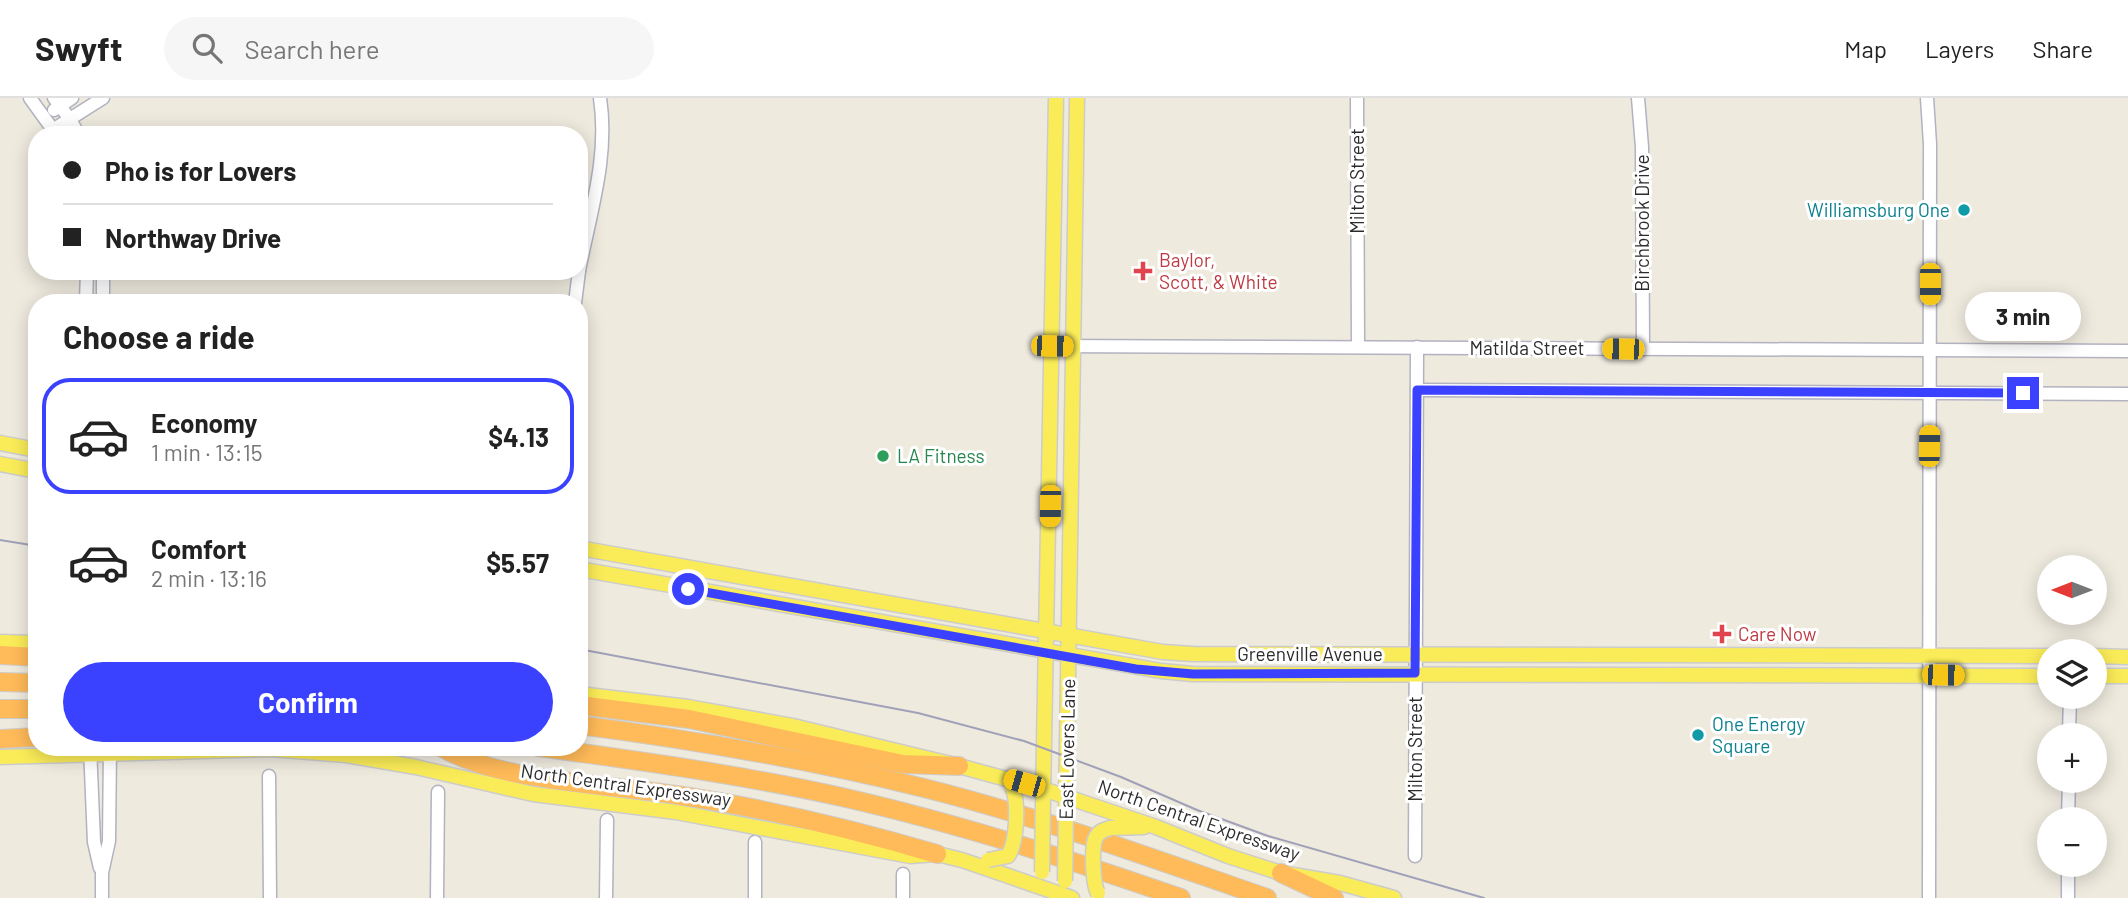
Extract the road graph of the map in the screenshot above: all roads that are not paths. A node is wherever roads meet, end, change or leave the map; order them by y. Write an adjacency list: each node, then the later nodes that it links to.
1 (30, 98): 11 (street)
2 (72, 98): 10 (street)
3 (103, 98): 12 (street)
4 (600, 98): 18 (street)
5 (1056, 98): 17 (main road, East Lovers Lane)
6 (1077, 98): 16 (main road, East Lovers Lane)
7 (1357, 98): 21 (street, Milton Street)
8 (1637, 98): 23 (street, Birchbrook Drive)
9 (1927, 98): 24 (street)
10 (57, 102): 11 (street); 12 (street)
11 (45, 117): 13 (street)
12 (69, 118): 14 (street); 15 (street)
13 (51, 126)
14 (61, 126)
15 (74, 126)
16 (1077, 130): 17 (main road); 20 (main road, East Lovers Lane)
17 (1055, 131): 19 (main road, East Lovers Lane)
18 (588, 228)
19 (1052, 346): 20 (street, Matilda Street); 35 (main road, East Lovers Lane)
20 (1073, 347): 21 (street, Matilda Street); 36 (main road, East Lovers Lane)
21 (1358, 347): 22 (street, Matilda Street)
22 (1417, 347): 23 (street, Matilda Street); 26 (street, Milton Street)
23 (1643, 349): 24 (street, Matilda Street)
24 (1930, 350): 25 (street, Matilda Street); 27 (street)
25 (2128, 351)
26 (1417, 390): 27 (street); 40 (street, Milton Street)
27 (1930, 392): 28 (street); 45 (street)
28 (2128, 394)
29 (0, 443): 30 (main road)
30 (28, 448)
31 (0, 464): 32 (main road)
32 (28, 469)
33 (588, 550): 35 (main road, Greenville Avenue)
34 (588, 571): 39 (main road, Greenville Avenue)
35 (1047, 632): 36 (main road, Greenville Avenue); 39 (main road, East Lovers Lane)
36 (1069, 636): 40 (main road, Greenville Avenue); 43 (main road, East Lovers Lane)
37 (0, 642): 38 (main road)
38 (28, 643)
39 (1046, 652): 43 (main road, Greenville Avenue); 77 (main road, East Lovers Lane)
40 (1417, 653): 41 (main road, Greenville Avenue); 50 (street, Milton Street)
41 (1635, 654): 44 (main road, Greenville Avenue); 51 (main road)
42 (0, 655): 48 (highway)
43 (1069, 655): 50 (main road, Greenville Avenue); 78 (main road, East Lovers Lane)
44 (1738, 655): 45 (main road, Greenville Avenue); 52 (main road)
45 (1928, 656): 46 (main road, Greenville Avenue); 53 (street)
46 (2037, 656)
47 (2107, 656): 49 (main road)
48 (28, 657)
49 (2128, 657)
50 (1415, 673): 51 (main road, Greenville Avenue); 83 (street, Milton Street)
51 (1635, 674): 52 (main road, Greenville Avenue)
52 (1738, 674): 53 (main road, Greenville Avenue)
53 (1928, 674): 54 (main road, Greenville Avenue); 102 (street)
54 (2037, 676)
55 (2107, 676): 56 (main road)
56 (2128, 676)
57 (0, 682): 58 (highway)
58 (28, 683)
59 (588, 695): 73 (main road, North Central Expressway)
60 (588, 706): 73 (highway)
61 (0, 709): 62 (highway)
62 (28, 709)
63 (588, 726): 99 (highway)
64 (28, 738): 65 (highway)
65 (0, 740)
66 (28, 754): 72 (main road, North Central Expressway)
67 (588, 754): 98 (highway, North Central Expressway)
68 (89, 756): 85 (street)
69 (110, 756): 85 (street)
70 (352, 756): 82 (main road, North Central Expressway)
71 (455, 756): 82 (highway)
72 (0, 757)
73 (959, 766): 74 (main road, North Central Expressway)
74 (996, 775): 77 (main road, North Central Expressway); 84 (main road, bridge)
75 (270, 776): 93 (street)
76 (438, 792): 94 (street)
77 (1043, 795): 78 (main road, North Central Expressway); 89 (main road, East Lovers Lane, bridge)
78 (1066, 804): 80 (main road, North Central Expressway); 90 (main road, East Lovers Lane, bridge)
79 (607, 820): 95 (street)
80 (1156, 827): 86 (main road, North Central Expressway); 91 (main road, bridge)
81 (755, 842): 96 (street)
82 (937, 854): 84 (main road, North Central Expressway)
83 (1415, 856)
84 (981, 862): 89 (main road, North Central Expressway)
85 (102, 873): 92 (street)
86 (1281, 873): 100 (highway); 101 (main road, North Central Expressway)
87 (904, 874): 97 (street)
88 (2068, 877): 103 (street)
89 (1042, 893): 90 (main road, North Central Expressway)
90 (1066, 893)
91 (1100, 896)
92 (102, 898)
93 (270, 898)
94 (438, 898)
95 (606, 898)
96 (755, 898)
97 (903, 898)
98 (1181, 898)
99 (1268, 898)
100 (1334, 898)
101 (1394, 898)
102 (1929, 898)
103 (2068, 898)

